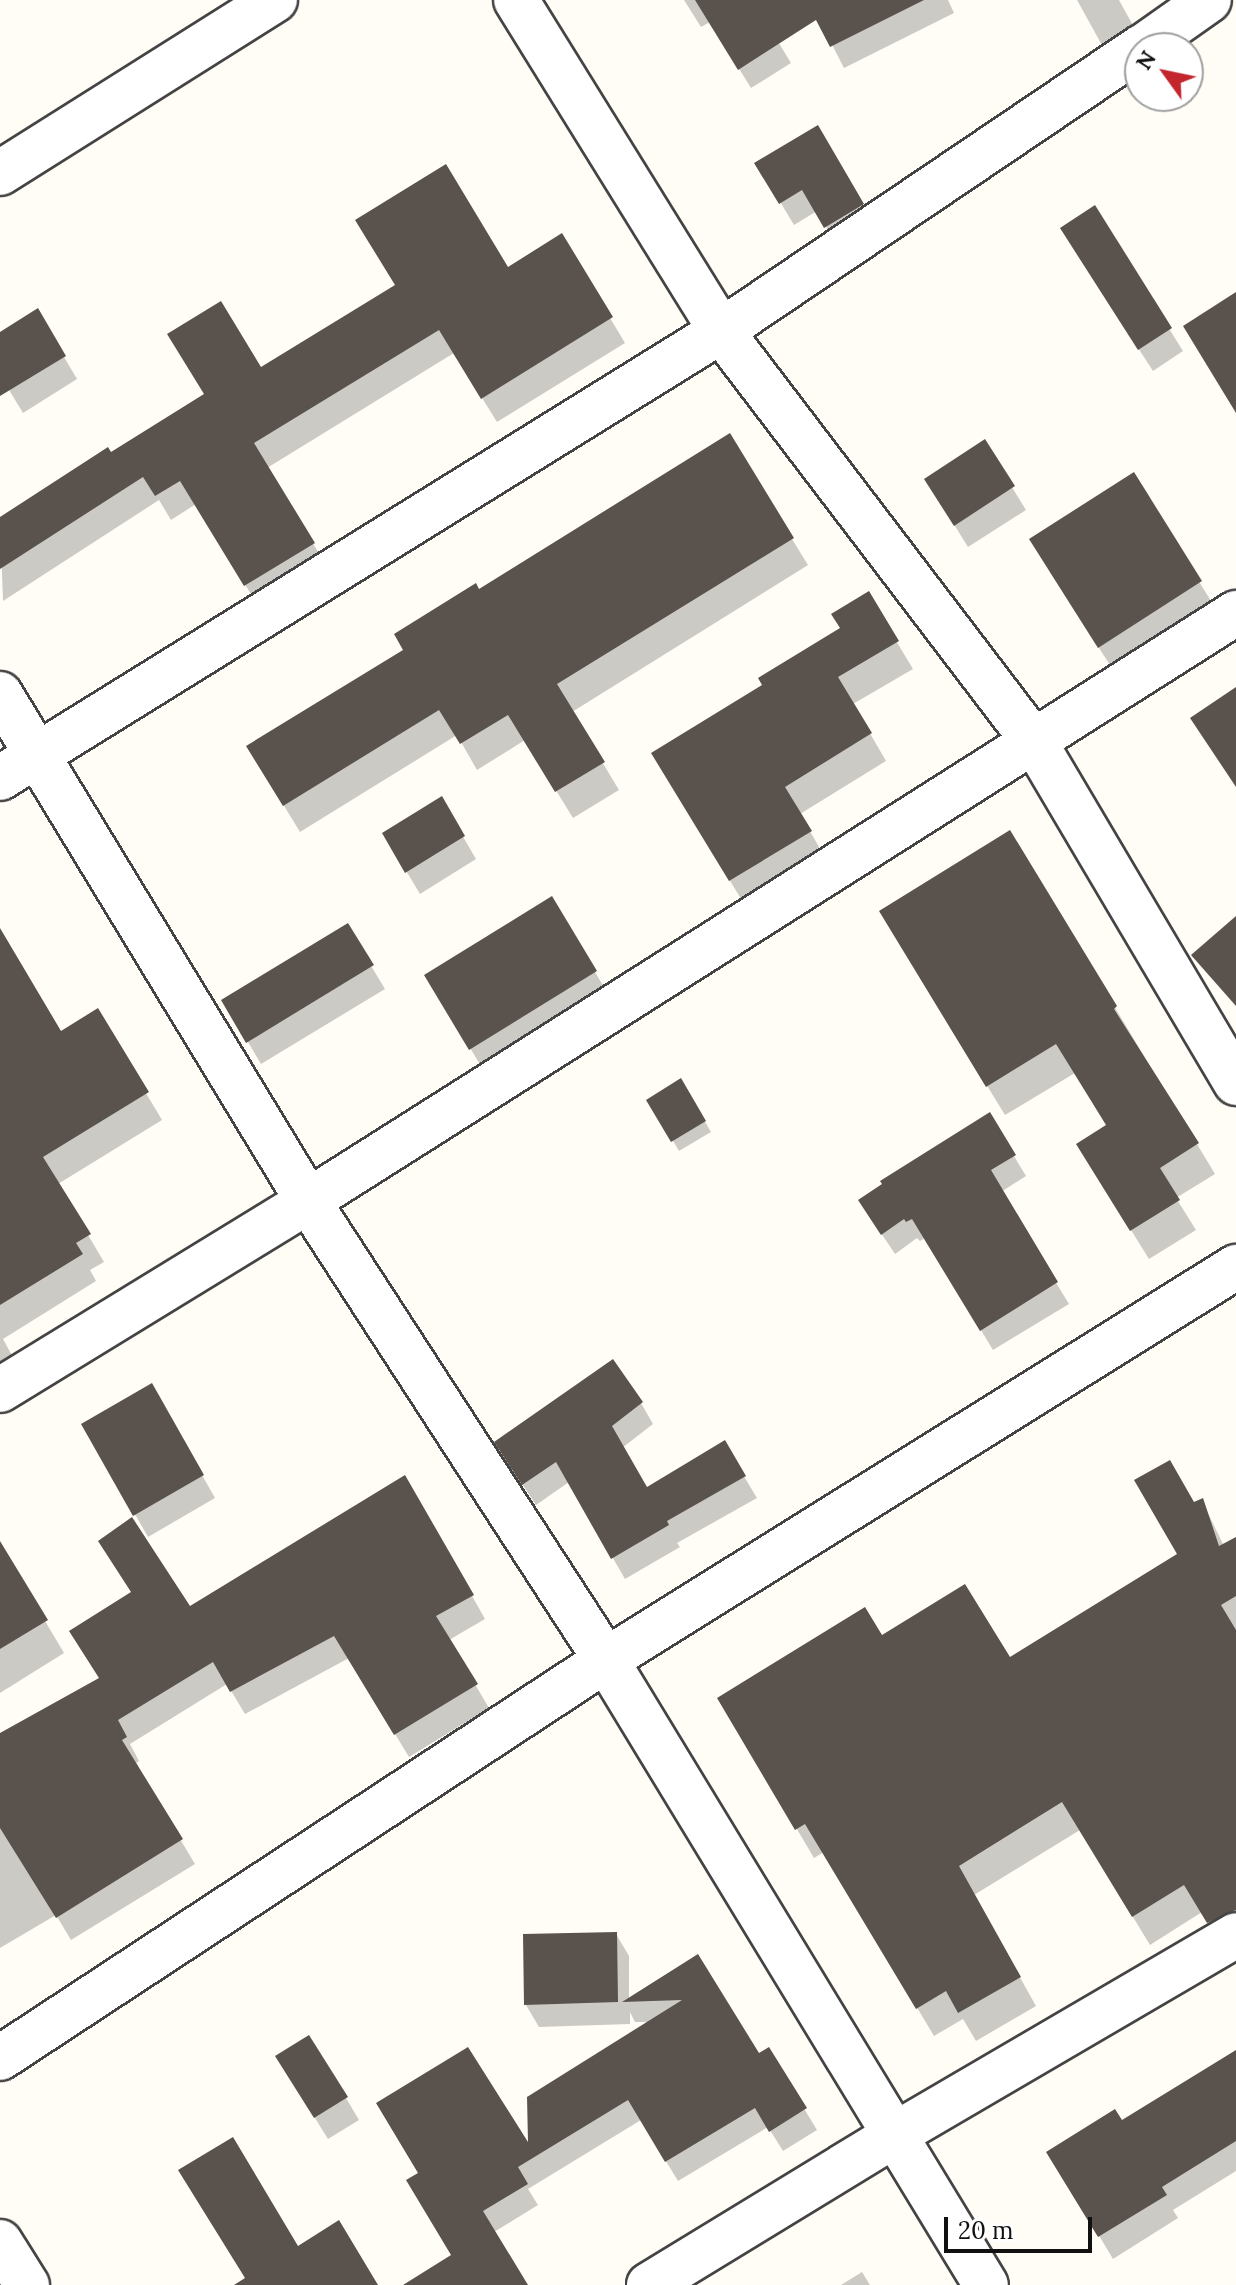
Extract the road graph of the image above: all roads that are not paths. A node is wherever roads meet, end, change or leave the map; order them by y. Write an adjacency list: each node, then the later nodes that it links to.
1 (275, 0): 6 (street)
2 (516, 0): 7 (street)
3 (1209, 0): 4 (street)
4 (1163, 32)
5 (1124, 59): 7 (street)
6 (0, 173)
7 (721, 331): 10 (street); 11 (street)
8 (1236, 613): 10 (street)
9 (0, 694): 11 (street)
10 (1035, 743): 13 (street); 14 (street)
11 (37, 755): 12 (street); 14 (street)
12 (0, 778)
13 (1236, 1083)
14 (308, 1201): 16 (street); 17 (street)
15 (1236, 1267): 17 (street)
16 (0, 1390)
17 (606, 1660): 19 (street); 20 (street)
18 (1236, 1935): 20 (street)
19 (0, 2058)
20 (896, 2134): 23 (street); 24 (street)
21 (0, 2242): 22 (street)
22 (27, 2285)
23 (649, 2285)
24 (986, 2285)

